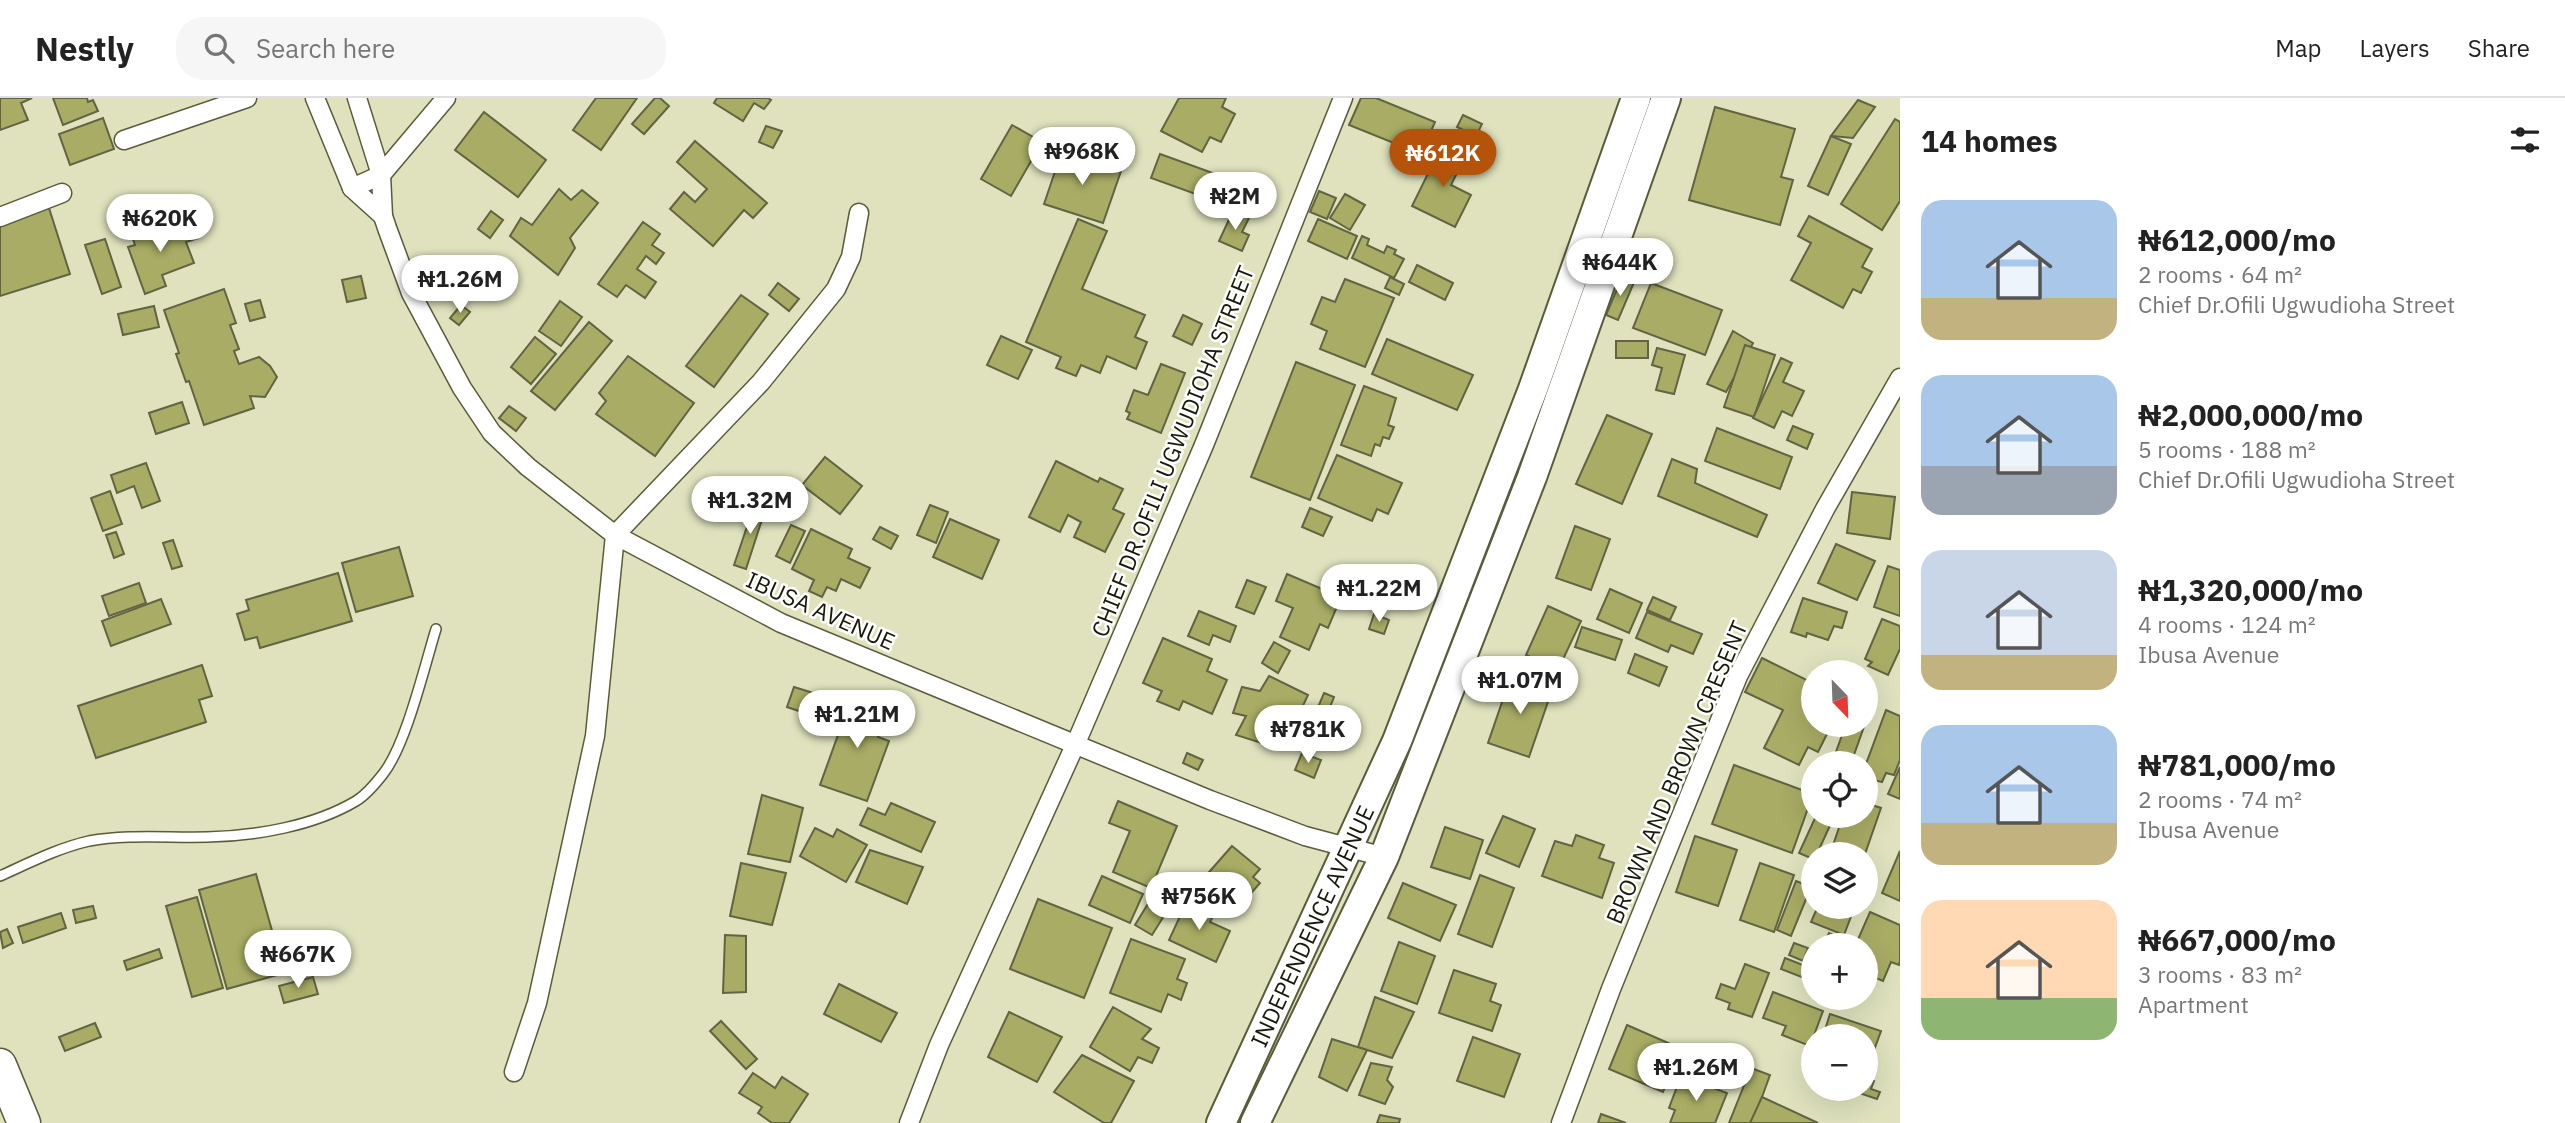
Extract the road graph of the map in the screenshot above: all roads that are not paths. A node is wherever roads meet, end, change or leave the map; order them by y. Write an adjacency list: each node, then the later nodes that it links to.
1 (247, 98): 8 (street)
2 (314, 98): 10 (street, IBUSA AVENUE)
3 (357, 98): 9 (street, IBUSA AVENUE)
4 (446, 98): 9 (street)
5 (1343, 98): 18 (street, CHIEF DR.OFILI UGWUDIOHA STREET)
6 (1636, 98): 19 (main road, INDEPENDENCE AVENUE)
7 (1666, 98): 20 (main road, INDEPENDENCE AVENUE)
8 (124, 140)
9 (381, 176): 10 (street); 13 (street, IBUSA AVENUE)
10 (352, 188): 13 (street, IBUSA AVENUE)
11 (62, 193): 14 (street)
12 (859, 213): 16 (street)
13 (383, 216): 16 (street, IBUSA AVENUE)
14 (0, 217)
15 (1900, 378): 28 (street, BROWN AND BROWN CRESENT)
16 (615, 536): 18 (street, IBUSA AVENUE); 23 (street)
17 (436, 629): 21 (lane)
18 (1076, 743): 19 (street, IBUSA AVENUE); 25 (street)
19 (1349, 848): 20 (street, IBUSA AVENUE); 26 (main road, INDEPENDENCE AVENUE)
20 (1384, 857): 27 (main road, INDEPENDENCE AVENUE)
21 (0, 876)
22 (0, 1065): 24 (highway)
23 (514, 1072)
24 (24, 1123)
25 (909, 1123)
26 (1221, 1123)
27 (1255, 1123)
28 (1561, 1123)

